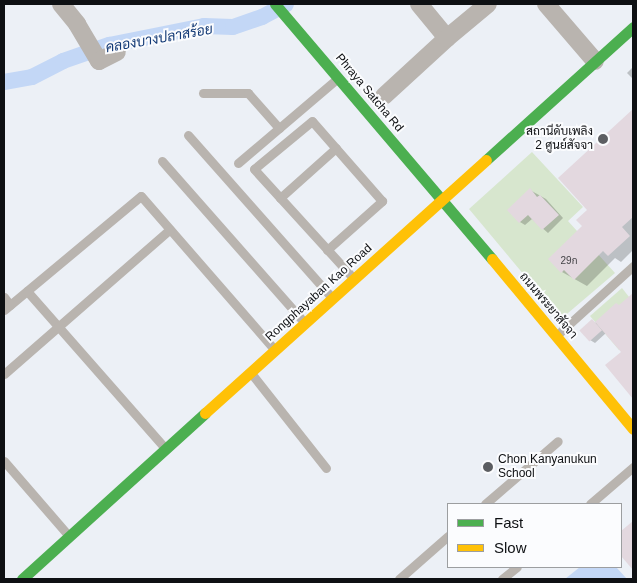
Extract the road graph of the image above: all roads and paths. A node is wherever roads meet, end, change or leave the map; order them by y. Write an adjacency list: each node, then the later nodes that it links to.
1 (61, 4): 8 (street)
2 (275, 4): 10 (street, Phraya Satcha Rd)
3 (419, 4): 7 (street)
4 (488, 4): 7 (street)
5 (546, 4): 9 (street)
6 (633, 27): 9 (street, Rongphayaban Kao Road)
7 (446, 38): 12 (street)
8 (117, 52)
9 (595, 61): 21 (street, Rongphayaban Kao Road)
10 (338, 78): 13 (lane); 21 (street, Phraya Satcha Rd)
11 (203, 94): 15 (lane)
12 (384, 96)
13 (297, 112): 14 (lane); 15 (lane)
14 (308, 124): 17 (lane); 20 (lane)
15 (278, 128): 19 (lane)
16 (188, 135): 28 (lane)
17 (336, 148): 20 (lane); 23 (lane)
18 (162, 161): 30 (lane)
19 (238, 163)
20 (280, 198): 23 (lane)
21 (442, 199): 25 (street, Rongphayaban Kao Road); 32 (street, ถนนพระยาสัจจา)
22 (170, 229): 26 (lane); 31 (lane); 33 (lane)
23 (327, 250): 25 (lane)
24 (633, 266): 32 (lane)
25 (354, 279): 28 (street, Rongphayaban Kao Road)
26 (26, 291): 29 (lane); 31 (lane)
27 (4, 296): 29 (lane)
28 (332, 299): 30 (street, Rongphayaban Kao Road)
29 (7, 308)
30 (305, 323): 33 (street, Rongphayaban Kao Road)
31 (58, 326): 35 (lane); 38 (lane)
32 (555, 336): 36 (street, ถนนพระยาสัจจา)
33 (275, 350): 34 (street, Rongphayaban Kao Road)
34 (251, 373): 38 (street, Rongphayaban Kao Road); 41 (lane)
35 (4, 374)
36 (633, 429)
37 (558, 441): 42 (lane)
38 (166, 449): 44 (street, Rongphayaban Kao Road)
39 (4, 461): 44 (lane)
40 (633, 467): 43 (lane)
41 (326, 468)
42 (486, 503)
43 (591, 503)
44 (70, 536): 47 (street, Rongphayaban Kao Road)
45 (447, 537): 48 (lane)
46 (516, 568): 49 (lane)
47 (22, 579)
48 (399, 579)
49 (502, 579)

